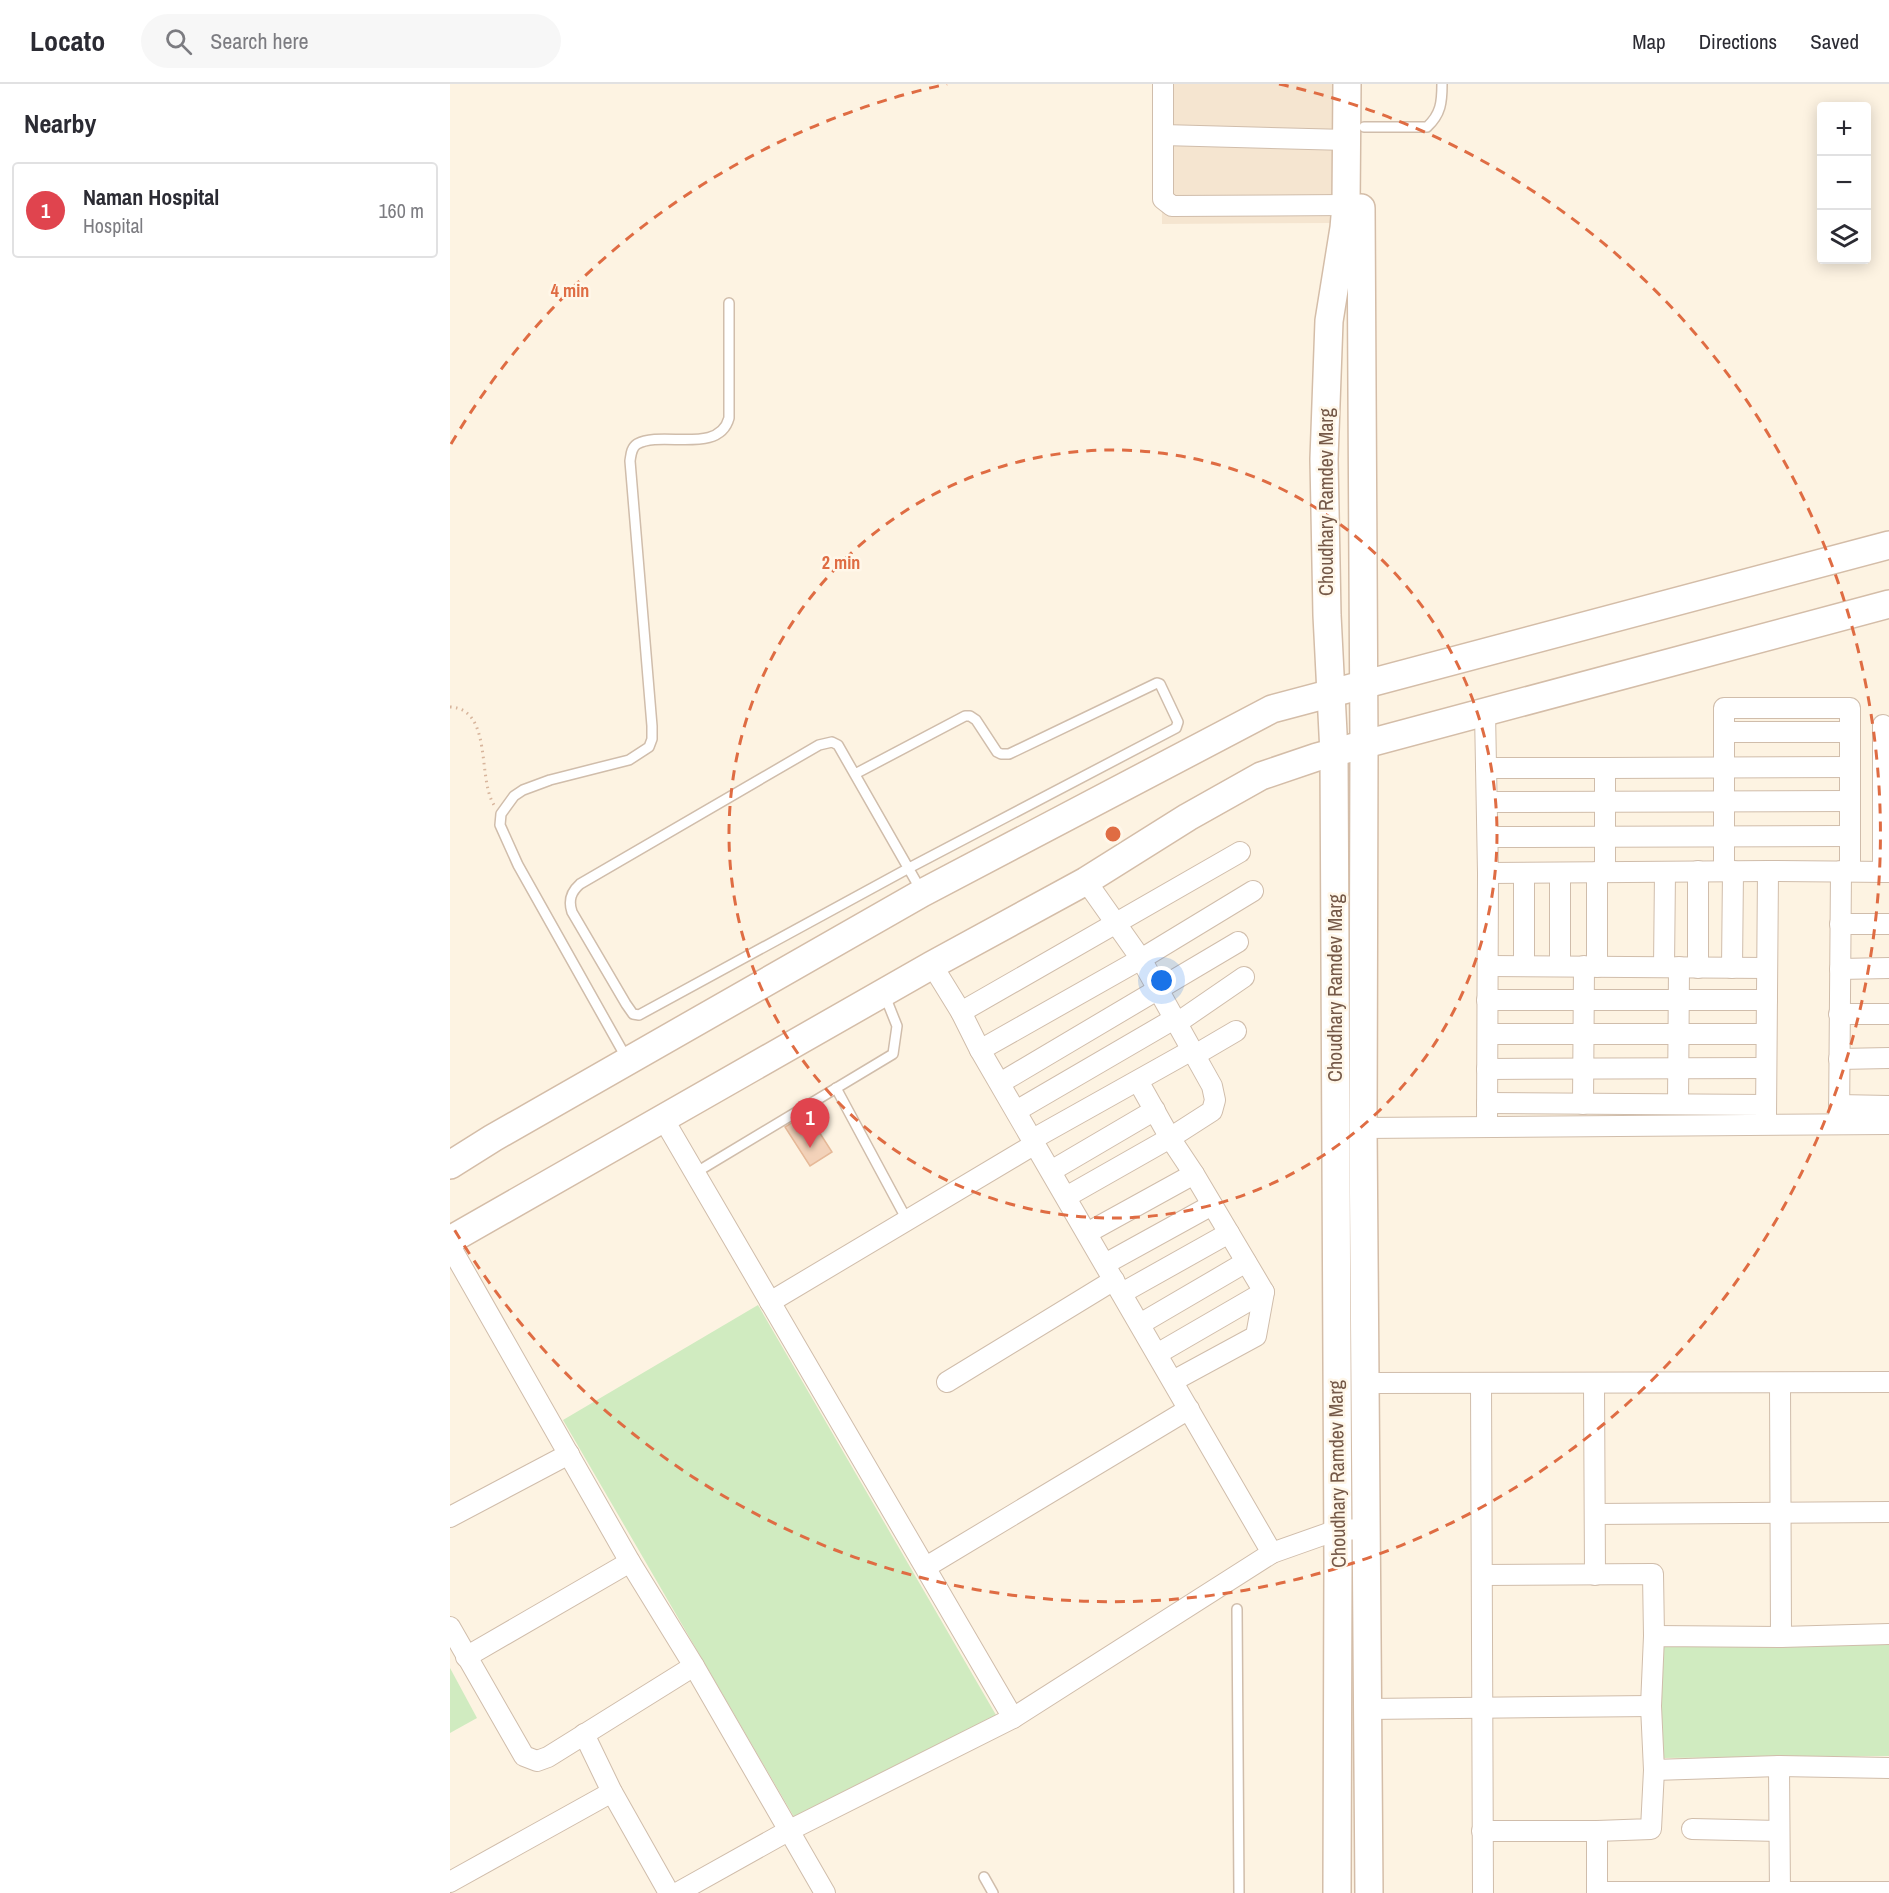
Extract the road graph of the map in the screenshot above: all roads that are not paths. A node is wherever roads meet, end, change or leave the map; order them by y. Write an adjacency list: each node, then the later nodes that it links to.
1 (1163, 84): 6 (street)
2 (1347, 84): 5 (street, Choudhary Ramdev Marg)
3 (1363, 84): 5 (street)
4 (1442, 84): 5 (lane)
5 (1356, 134): 6 (street); 7 (street, Choudhary Ramdev Marg); 11 (street)
6 (1163, 135): 7 (street)
7 (1347, 205): 12 (street, Choudhary Ramdev Marg)
8 (729, 303): 81 (lane)
9 (1889, 545): 11 (street)
10 (1889, 604): 13 (street)
11 (1362, 685): 12 (street); 16 (street)
12 (1330, 693): 17 (street, Choudhary Ramdev Marg); 45 (street)
13 (1485, 712): 16 (street); 19 (street)
14 (1886, 724): 15 (street); 39 (street)
15 (1850, 728): 18 (street); 21 (street)
16 (1364, 745): 17 (street); 101 (street)
17 (1334, 753): 43 (street); 135 (street, Choudhary Ramdev Marg)
18 (1850, 767): 21 (street); 25 (street)
19 (1486, 768): 20 (street); 26 (street)
20 (1605, 768): 21 (street); 23 (street)
21 (1724, 768): 24 (street)
22 (855, 774): 32 (lane); 32 (lane); 32 (lane)
23 (1605, 801): 24 (street); 26 (street); 27 (street)
24 (1724, 801): 25 (street); 28 (street)
25 (1850, 801): 29 (street)
26 (1487, 802): 30 (street)
27 (1605, 836): 28 (street); 30 (street); 37 (street)
28 (1724, 836): 29 (street); 34 (street)
29 (1850, 836): 36 (street)
30 (1488, 837): 40 (street)
31 (1240, 852): 46 (street)
32 (909, 868): 45 (lane)
33 (1698, 871): 34 (street); 38 (street); 56 (street)
34 (1729, 871): 35 (street); 57 (street)
35 (1768, 871): 36 (street); 58 (street)
36 (1845, 871): 39 (street); 47 (street)
37 (1601, 872): 38 (street); 42 (street); 55 (street)
38 (1665, 872): 56 (street)
39 (1886, 872)
40 (1488, 873): 41 (street); 52 (street)
41 (1524, 873): 42 (street); 53 (street)
42 (1560, 873): 54 (street)
43 (1086, 881): 46 (street); 51 (street)
44 (1253, 891): 50 (street)
45 (922, 893): 81 (street)
46 (1118, 924): 50 (street); 68 (street)
47 (1840, 924): 48 (street); 60 (street)
48 (1889, 924)
49 (1238, 942): 62 (street)
50 (1141, 958): 62 (street); 77 (street)
51 (932, 965): 63 (street); 68 (street)
52 (1488, 966): 53 (street); 64 (street)
53 (1524, 966): 54 (street)
54 (1560, 966): 55 (street)
55 (1591, 966): 56 (street); 65 (street)
56 (1680, 967): 57 (street); 66 (street)
57 (1732, 968): 58 (street)
58 (1767, 968): 67 (street)
59 (1889, 968): 60 (street)
60 (1840, 969): 69 (street)
61 (1244, 977): 71 (street)
62 (1158, 989): 71 (street); 87 (street)
63 (883, 993): 88 (lane); 97 (street)
64 (1488, 1000): 65 (street); 73 (street)
65 (1584, 1000): 66 (street); 74 (street)
66 (1679, 1000): 67 (street); 75 (street)
67 (1767, 1000): 76 (street)
68 (961, 1012): 77 (street)
69 (1839, 1014): 70 (street); 80 (street)
70 (1889, 1014)
71 (1176, 1021): 78 (street); 95 (street)
72 (1236, 1031): 78 (street)
73 (1488, 1034): 74 (street); 83 (street)
74 (1584, 1034): 75 (street); 84 (street)
75 (1679, 1034): 76 (street); 85 (street)
76 (1766, 1034): 82 (street)
77 (980, 1050): 87 (street)
78 (1193, 1052): 86 (street); 102 (street)
79 (1889, 1058): 80 (street)
80 (1839, 1059): 96 (street)
81 (628, 1061): 104 (street)
82 (1766, 1068): 85 (street); 92 (street)
83 (1487, 1069): 84 (street); 89 (street)
84 (1583, 1069): 85 (street); 90 (street)
85 (1679, 1069): 91 (street)
86 (1138, 1081): 94 (street); 103 (street)
87 (1000, 1083): 95 (street)
88 (836, 1088): 106 (lane); 110 (lane)
89 (1487, 1103): 90 (street); 100 (street)
90 (1583, 1104): 91 (street)
91 (1678, 1104): 92 (street)
92 (1766, 1105): 99 (street)
93 (1889, 1106): 96 (street)
94 (1155, 1110): 102 (street); 105 (street)
95 (1016, 1111): 103 (street)
96 (1839, 1115): 98 (street); 99 (street)
97 (664, 1120): 106 (street); 113 (street)
98 (1889, 1124)
99 (1766, 1125): 100 (street)
100 (1487, 1127): 101 (street)
101 (1363, 1128): 124 (street)
102 (1170, 1138): 107 (street); 108 (street)
103 (1034, 1141): 105 (street); 110 (street)
104 (450, 1165)
105 (1051, 1171): 108 (street)
106 (695, 1173): 118 (street)
107 (1194, 1174): 109 (street); 111 (street)
108 (1066, 1197): 111 (street)
109 (1212, 1204): 112 (street); 116 (street)
110 (907, 1220): 118 (street)
111 (1087, 1233): 116 (street)
112 (1229, 1233): 115 (street); 116 (street)
113 (450, 1240)
114 (450, 1246): 129 (street)
115 (1246, 1262): 117 (street); 119 (street)
116 (1114, 1279): 119 (street); 122 (street)
117 (1264, 1292): 120 (street); 121 (street)
118 (770, 1302): 138 (street)
119 (1140, 1324): 120 (street)
120 (1157, 1354): 121 (street)
121 (1173, 1381): 128 (street)
122 (947, 1382)
123 (1889, 1382): 127 (street)
124 (1365, 1383): 125 (street); 134 (street)
125 (1481, 1383): 126 (street); 139 (street)
126 (1594, 1383): 127 (street); 132 (street)
127 (1780, 1383): 131 (street)
128 (1189, 1409): 136 (street); 138 (street)
129 (569, 1454): 133 (street); 137 (street)
130 (1889, 1512): 131 (street)
131 (1780, 1513): 132 (street); 145 (street)
132 (1595, 1514): 140 (street)
133 (450, 1517)
134 (1366, 1529): 135 (street); 150 (street)
135 (1337, 1530): 136 (street); 171 (street, Choudhary Ramdev Marg)
136 (1272, 1553): 151 (street)
137 (630, 1562): 146 (street); 147 (street)
138 (926, 1567): 151 (street)
139 (1482, 1575): 140 (street); 149 (street)
140 (1595, 1575): 144 (street)
141 (1237, 1610): 170 (lane)
142 (450, 1627): 146 (street)
143 (1889, 1634): 145 (street)
144 (1654, 1636): 145 (street); 148 (street)
145 (1781, 1637)
146 (466, 1657): 152 (street)
147 (694, 1666): 152 (street); 158 (street)
148 (1651, 1706): 149 (street); 155 (street)
149 (1481, 1708): 150 (street); 159 (street)
150 (1368, 1709): 172 (street)
151 (1013, 1718): 158 (street)
152 (584, 1734): 156 (street)
153 (1779, 1766): 154 (street); 155 (street); 161 (street)
154 (1889, 1768)
155 (1654, 1770): 160 (street)
156 (612, 1792): 163 (street); 166 (street)
157 (1692, 1829): 161 (street)
158 (788, 1831): 167 (street); 168 (street)
159 (1482, 1831): 160 (street); 173 (street)
160 (1597, 1831): 164 (street)
161 (1779, 1831): 174 (street)
162 (984, 1877): 169 (lane)
163 (450, 1882)
164 (1597, 1892): 174 (street)
165 (1889, 1892): 174 (street)
166 (669, 1893)
167 (677, 1893)
168 (825, 1893)
169 (993, 1893)
170 (1239, 1893)
171 (1337, 1893)
172 (1369, 1893)
173 (1483, 1893)
174 (1780, 1893)

